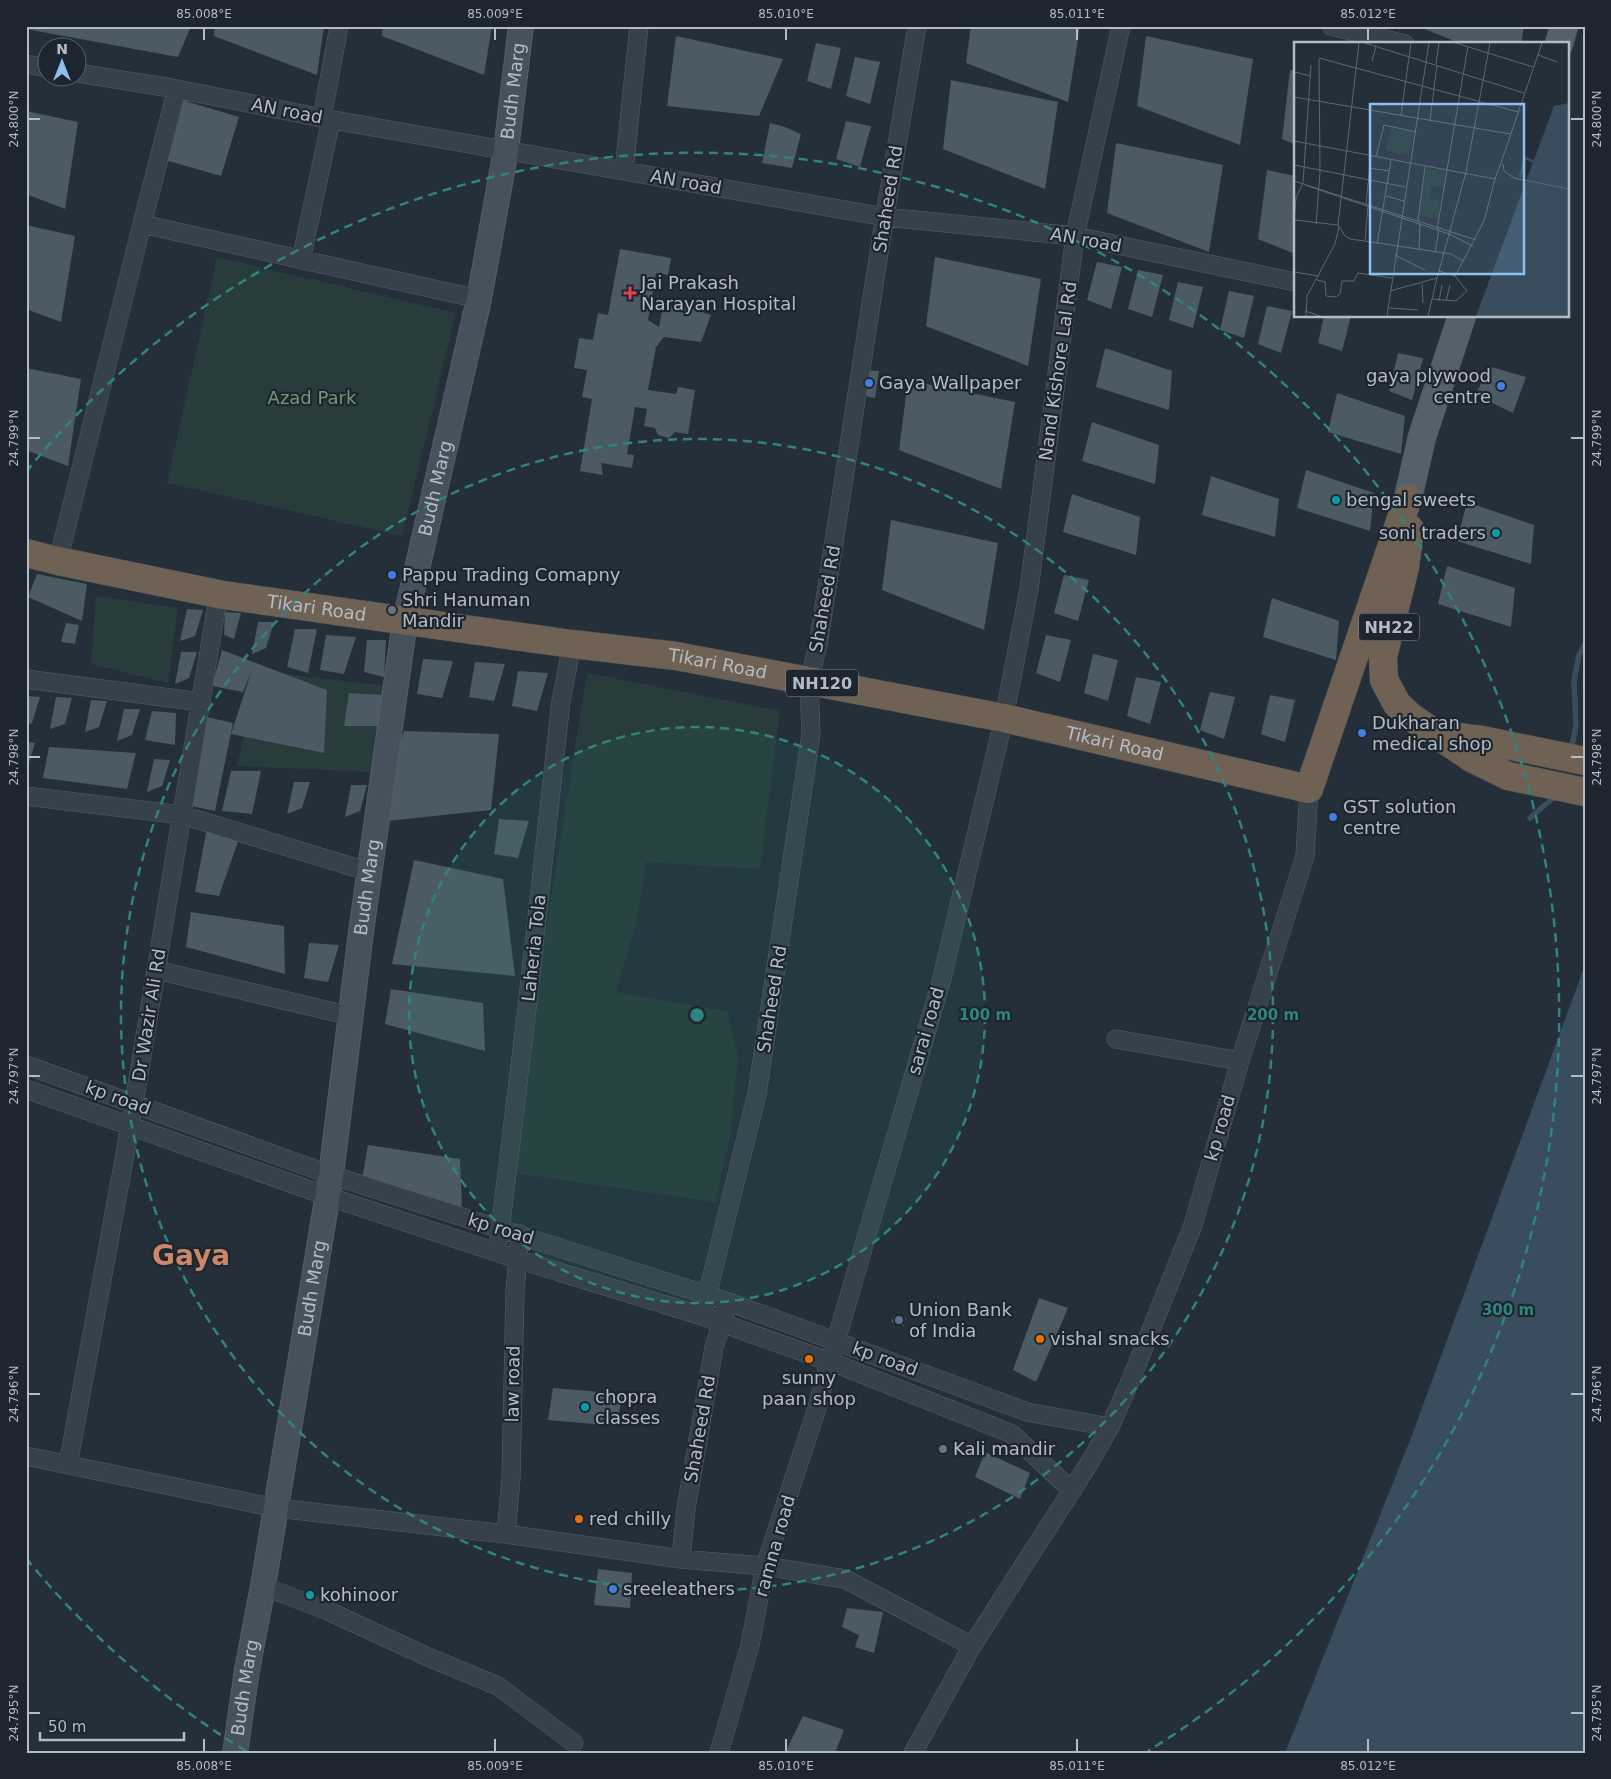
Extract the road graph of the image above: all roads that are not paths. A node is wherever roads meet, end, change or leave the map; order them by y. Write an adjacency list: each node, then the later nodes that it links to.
1 (340, 26): 12 (street)
2 (521, 26): 13 (street, Budh Marg)
3 (639, 26): 14 (street)
4 (917, 26): 15 (street, Shaheed Rd)
5 (1121, 26): 17 (street, Nand Kishore Lal Rd)
6 (1331, 26): 8 (street)
7 (1564, 26): 9 (main road)
8 (1397, 42)
9 (1559, 42)
10 (88, 74): 11 (street, AN road)
11 (177, 89): 12 (street, AN road); 16 (street)
12 (326, 119): 13 (street, AN road); 18 (street)
13 (506, 150): 14 (street, AN road); 20 (street, Budh Marg)
14 (624, 171): 15 (street, AN road)
15 (885, 217): 17 (street, AN road); 29 (street, Shaheed Rd)
16 (142, 224): 18 (street); 24 (street)
17 (1075, 236): 19 (street, AN road); 31 (street, Nand Kishore Lal Rd)
18 (301, 260): 20 (street)
19 (1294, 282)
20 (479, 299): 26 (street, Budh Marg)
21 (1460, 318): 22 (main road)
22 (1408, 498): 32 (highway, NH22); 34 (highway)
23 (26, 553): 24 (highway, Tikari Road / NH120)
24 (58, 561): 25 (highway, Tikari Road / NH120)
25 (222, 595): 26 (highway, Tikari Road / NH120); 30 (street, Dr Wazir Ali Rd)
26 (405, 621): 27 (highway, Tikari Road / NH120); 38 (street, Budh Marg)
27 (572, 644): 29 (highway, Tikari Road / NH120); 48 (street, Laheria Tola)
28 (26, 679): 30 (street)
29 (809, 681): 31 (highway, Tikari Road / NH120); 52 (street, Shaheed Rd)
30 (201, 702): 37 (street, Dr Wazir Ali Rd)
31 (1004, 718): 34 (highway, Tikari Road / NH120); 56 (street, sarai road)
32 (1436, 734): 33 (highway, NH22); 35 (highway, NH22)
33 (1585, 761)
34 (1309, 789): 42 (street, kp road)
35 (1585, 792)
36 (26, 796): 37 (street)
37 (182, 815): 38 (street); 39 (street, Dr Wazir Ali Rd)
38 (370, 872): 40 (street, Budh Marg)
39 (156, 970): 40 (street); 45 (street, Dr Wazir Ali Rd)
40 (351, 1016): 47 (street, Budh Marg)
41 (1116, 1039): 42 (street)
42 (1240, 1061): 58 (street, kp road)
43 (26, 1065): 45 (street, kp road)
44 (26, 1089): 46 (street, kp road)
45 (134, 1104): 46 (street, Dr Wazir Ali Rd); 47 (street, kp road)
46 (130, 1127): 47 (street, kp road); 60 (street, Dr Wazir Ali Rd)
47 (329, 1186): 48 (street, kp road); 50 (street, kp road); 62 (street, Budh Marg)
48 (501, 1230): 49 (street, kp road); 50 (street, Laheria Tola)
49 (520, 1234): 51 (street, law road); 52 (street, kp road)
50 (496, 1252): 51 (street, kp road)
51 (517, 1260): 54 (street, kp road); 63 (street, law road)
52 (708, 1294): 53 (street, kp road); 54 (street, Shaheed Rd)
53 (730, 1302): 55 (street, Shaheed Rd); 56 (street, kp road)
54 (702, 1316): 55 (street, kp road)
55 (722, 1323): 57 (street, kp road); 64 (street, Shaheed Rd)
56 (836, 1341): 57 (street, ramna road); 58 (street, kp road)
57 (829, 1362): 61 (street, kp road); 65 (street, ramna road)
58 (1110, 1427): 61 (street)
59 (26, 1456): 60 (street)
60 (68, 1465): 62 (street)
61 (1072, 1491): 67 (street)
62 (276, 1508): 63 (street); 66 (street, Budh Marg)
63 (506, 1534): 64 (street)
64 (680, 1558): 65 (street)
65 (765, 1566): 67 (street); 69 (street, ramna road)
66 (263, 1586): 68 (street); 70 (street, Budh Marg)
67 (972, 1646): 71 (street)
68 (574, 1743)
69 (720, 1752)
70 (235, 1753)
71 (913, 1753)

